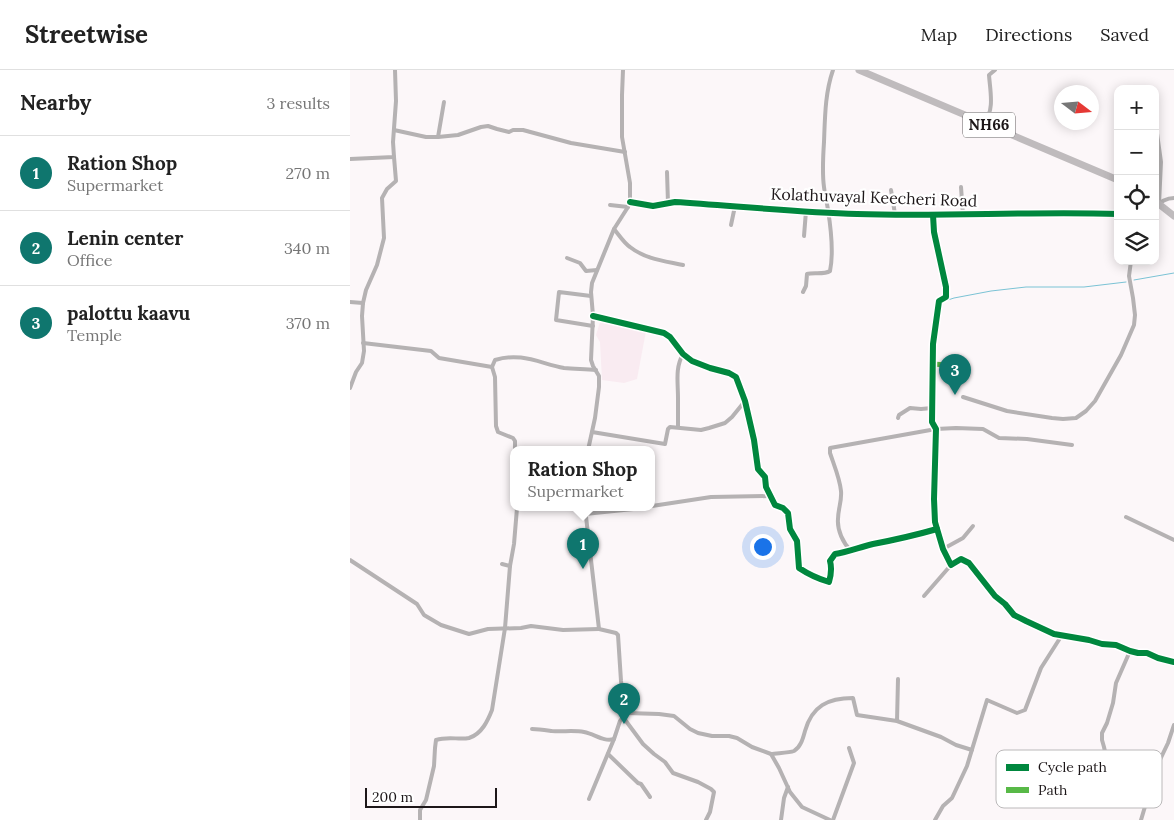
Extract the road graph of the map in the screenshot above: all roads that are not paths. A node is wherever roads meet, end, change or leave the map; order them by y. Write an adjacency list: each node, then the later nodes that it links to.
1 (394, 70): 8 (street)
2 (623, 70): 11 (street)
3 (834, 70): 28 (street)
4 (859, 70): 7 (highway, NH66)
5 (995, 70): 7 (street)
6 (444, 102): 10 (street)
7 (984, 122): 16 (highway, NH66)
8 (394, 130): 10 (street); 12 (street)
9 (1156, 130): 15 (street)
10 (438, 137): 11 (street)
11 (625, 152): 20 (street)
12 (394, 157): 13 (street); 44 (street)
13 (350, 159)
14 (667, 172): 21 (street)
15 (1159, 176)
16 (1114, 178)
17 (961, 187): 32 (street)
18 (891, 190): 29 (street)
19 (1174, 198): 22 (street)
20 (630, 202): 21 (street, Kolathuvayal Keecheri Road); 26 (street)
21 (668, 203): 25 (street, Kolathuvayal Keecheri Road)
22 (1159, 203)
23 (610, 205): 26 (street)
24 (1159, 205): 33 (highway)
25 (735, 206): 27 (street, Kolathuvayal Keecheri Road); 34 (street)
26 (628, 207): 35 (street)
27 (806, 211): 28 (street, Kolathuvayal Keecheri Road); 36 (street)
28 (829, 212): 29 (street, Kolathuvayal Keecheri Road); 41 (street)
29 (895, 214): 31 (street, Kolathuvayal Keecheri Road)
30 (1114, 214): 32 (street, Kolathuvayal Keecheri Road)
31 (933, 215): 32 (street, Kolathuvayal Keecheri Road); 49 (street)
32 (962, 215)
33 (1174, 216)
34 (732, 225)
35 (614, 229): 38 (street); 40 (street)
36 (804, 236)
37 (567, 258): 40 (street)
38 (683, 264)
39 (1130, 265): 56 (street)
40 (597, 270): 42 (street)
41 (803, 292)
42 (591, 296): 45 (street); 46 (street)
43 (350, 302): 44 (street)
44 (363, 303): 47 (street)
45 (594, 316): 46 (street); 48 (street)
46 (593, 326): 52 (street)
47 (363, 343): 50 (street); 53 (street)
48 (683, 354): 57 (street); 60 (street)
49 (933, 364): 54 (street); 58 (street)
50 (492, 367): 52 (street); 64 (street)
51 (350, 370): 53 (street)
52 (596, 370): 62 (street)
53 (356, 372): 55 (street)
54 (956, 386)
55 (350, 388)
56 (963, 397)
57 (745, 401): 60 (street); 66 (street)
58 (932, 408): 59 (street); 61 (street)
59 (898, 418)
60 (678, 427): 62 (street)
61 (936, 429): 63 (street); 73 (street); 76 (street)
62 (592, 432): 65 (street)
63 (1072, 445)
64 (515, 446)
65 (589, 446)
66 (770, 496): 67 (street); 76 (street)
67 (655, 506)
68 (517, 511): 80 (street)
69 (614, 511): 70 (street)
70 (585, 514): 83 (street)
71 (1126, 517): 74 (street)
72 (973, 526): 75 (street)
73 (937, 529): 75 (street); 76 (street)
74 (1174, 540)
75 (943, 549): 79 (street)
76 (851, 551)
77 (350, 560): 82 (street)
78 (502, 564): 80 (street)
79 (951, 564): 81 (street); 84 (street)
80 (510, 566): 82 (street)
81 (924, 596)
82 (505, 628): 83 (street); 103 (street)
83 (599, 629): 88 (street)
84 (1062, 635): 85 (street); 95 (street)
85 (1130, 651): 86 (street); 96 (street)
86 (1174, 662)
87 (898, 679): 90 (street)
88 (628, 713): 89 (street); 98 (street)
89 (623, 717): 93 (street); 104 (street)
90 (897, 721): 95 (street); 98 (street)
91 (1174, 725): 99 (street)
92 (532, 728): 93 (street)
93 (614, 739): 97 (street)
94 (849, 748): 106 (street)
95 (972, 750): 107 (street)
96 (1105, 750)
97 (608, 754): 101 (street); 102 (street)
98 (771, 754): 100 (street)
99 (1162, 756)
100 (788, 787): 105 (street); 106 (street)
101 (650, 797)
102 (590, 799)
103 (420, 820)
104 (706, 820)
105 (781, 820)
106 (831, 820)
107 (935, 820)

